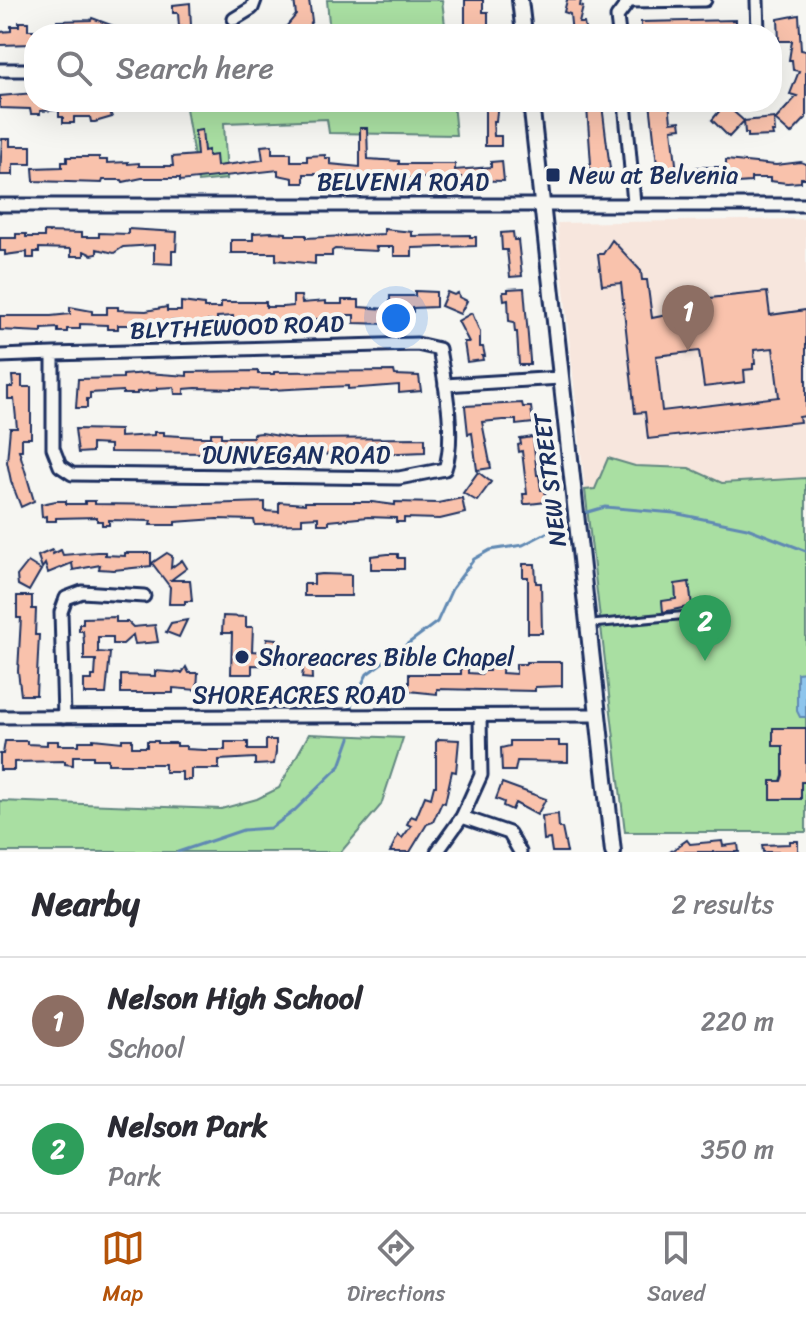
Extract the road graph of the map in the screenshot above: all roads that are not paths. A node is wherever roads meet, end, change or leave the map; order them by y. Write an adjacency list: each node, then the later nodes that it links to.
1 (255, 0): 5 (street)
2 (520, 0): 6 (main road)
3 (705, 0): 7 (street)
4 (757, 0): 8 (street)
5 (234, 19)
6 (523, 24)
7 (618, 24)
8 (758, 24)
9 (0, 70): 10 (street)
10 (24, 70)
11 (532, 112): 14 (main road, NEW STREET)
12 (626, 112): 13 (street)
13 (634, 203): 14 (street, BELVENIA ROAD); 16 (street, BELVENIA ROAD)
14 (543, 204): 15 (street, BELVENIA ROAD); 19 (main road, NEW STREET)
15 (0, 205)
16 (806, 205)
17 (53, 354): 18 (street, BLYTHEWOOD ROAD); 20 (street, BLYTHEWOOD ROAD); 20 (street, DUNVEGAN ROAD)
18 (0, 356)
19 (560, 378): 20 (street); 23 (main road, NEW STREET)
20 (445, 385)
21 (144, 596): 26 (street)
22 (710, 613): 23 (lane)
23 (589, 625): 24 (main road, NEW STREET)
24 (599, 715): 27 (street, SHOREACRES ROAD); 31 (main road, NEW STREET)
25 (0, 717): 26 (street, SHOREACRES ROAD)
26 (64, 717): 27 (street, SHOREACRES ROAD)
27 (480, 717): 28 (street)
28 (462, 817): 29 (street); 30 (street)
29 (437, 852)
30 (520, 852)
31 (613, 852)

